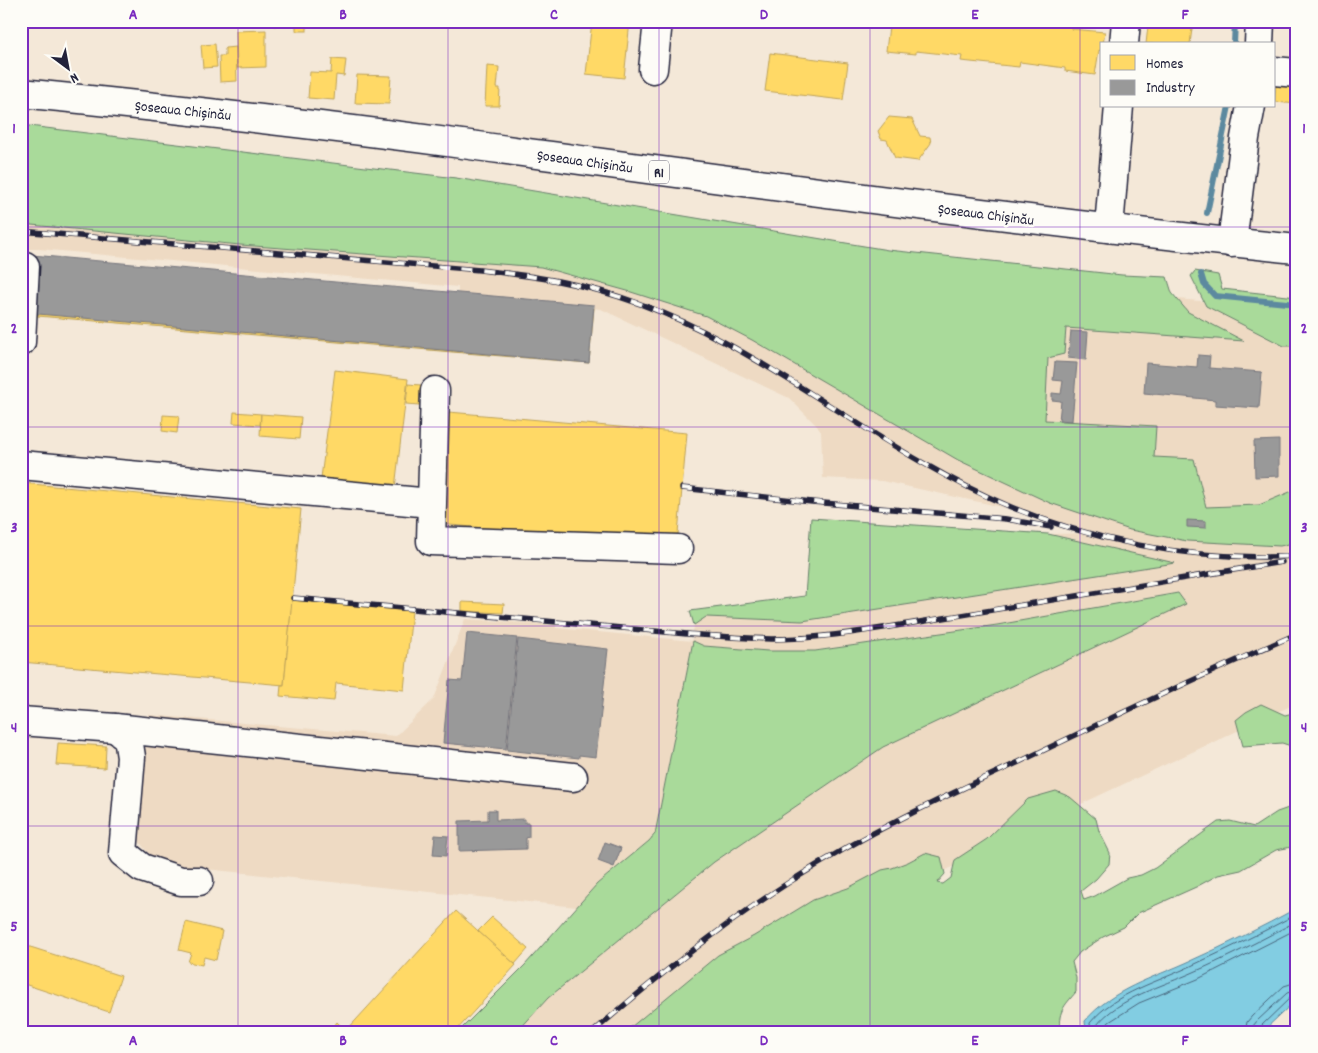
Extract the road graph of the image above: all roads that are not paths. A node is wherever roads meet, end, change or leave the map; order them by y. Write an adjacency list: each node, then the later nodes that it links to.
1 (658, 21): 6 (main road)
2 (1126, 21): 4 (main road)
3 (1260, 21): 5 (main road)
4 (1124, 42)
5 (1259, 42)
6 (653, 69)
7 (1276, 71): 8 (main road)
8 (1297, 73)
9 (21, 93): 12 (main road, Șoseaua Chișinău / R1)
10 (1119, 108): 12 (main road)
11 (1251, 108): 13 (main road)
12 (1109, 228): 13 (main road, Șoseaua Chișinău / R1)
13 (1232, 243): 14 (main road, Șoseaua Chișinău / R1)
14 (1297, 249)
15 (21, 265): 16 (main road)
16 (21, 335): 17 (main road)
17 (21, 342)
18 (435, 391): 20 (main road)
19 (21, 465): 20 (main road)
20 (431, 503): 21 (main road)
21 (678, 549)
22 (21, 721): 23 (main road)
23 (115, 728): 24 (main road); 25 (main road)
24 (573, 777)
25 (199, 881)

